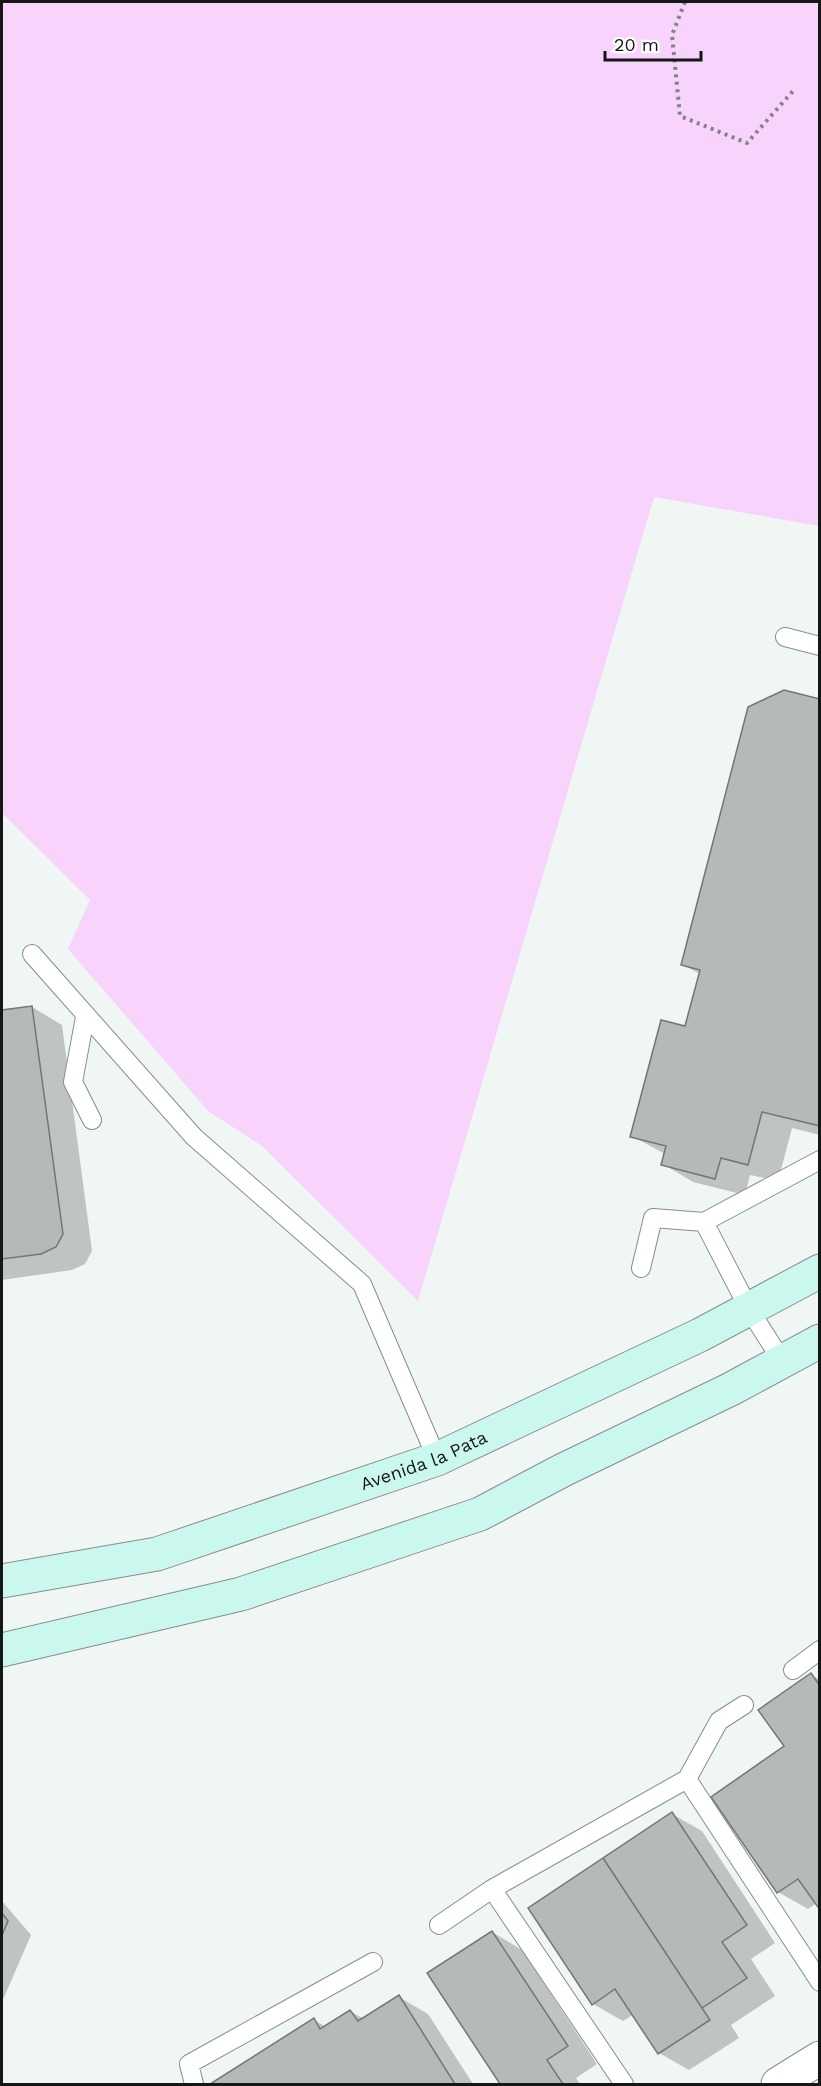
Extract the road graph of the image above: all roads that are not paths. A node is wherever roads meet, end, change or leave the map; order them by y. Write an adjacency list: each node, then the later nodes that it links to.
1 (785, 637): 2 (lane)
2 (819, 646)
3 (32, 954): 4 (lane)
4 (85, 1017): 5 (lane); 13 (lane)
5 (92, 1120)
6 (819, 1160): 7 (lane)
7 (704, 1222): 8 (lane); 10 (lane)
8 (641, 1268)
9 (819, 1271): 10 (main road, Avenida la Pata)
10 (749, 1309): 12 (lane); 13 (main road, Avenida la Pata)
11 (819, 1341): 12 (main road)
12 (782, 1361): 15 (main road)
13 (437, 1460): 14 (main road, Avenida la Pata)
14 (2, 1581)
15 (2, 1650)
16 (819, 1650): 17 (lane)
17 (793, 1670)
18 (744, 1705): 19 (lane)
19 (687, 1779): 20 (lane); 23 (lane)
20 (492, 1890): 21 (lane); 26 (lane)
21 (439, 1925)
22 (373, 1962): 25 (lane)
23 (819, 1982)
24 (819, 2058): 27 (street)
25 (194, 2085)
26 (624, 2085)
27 (778, 2085)

